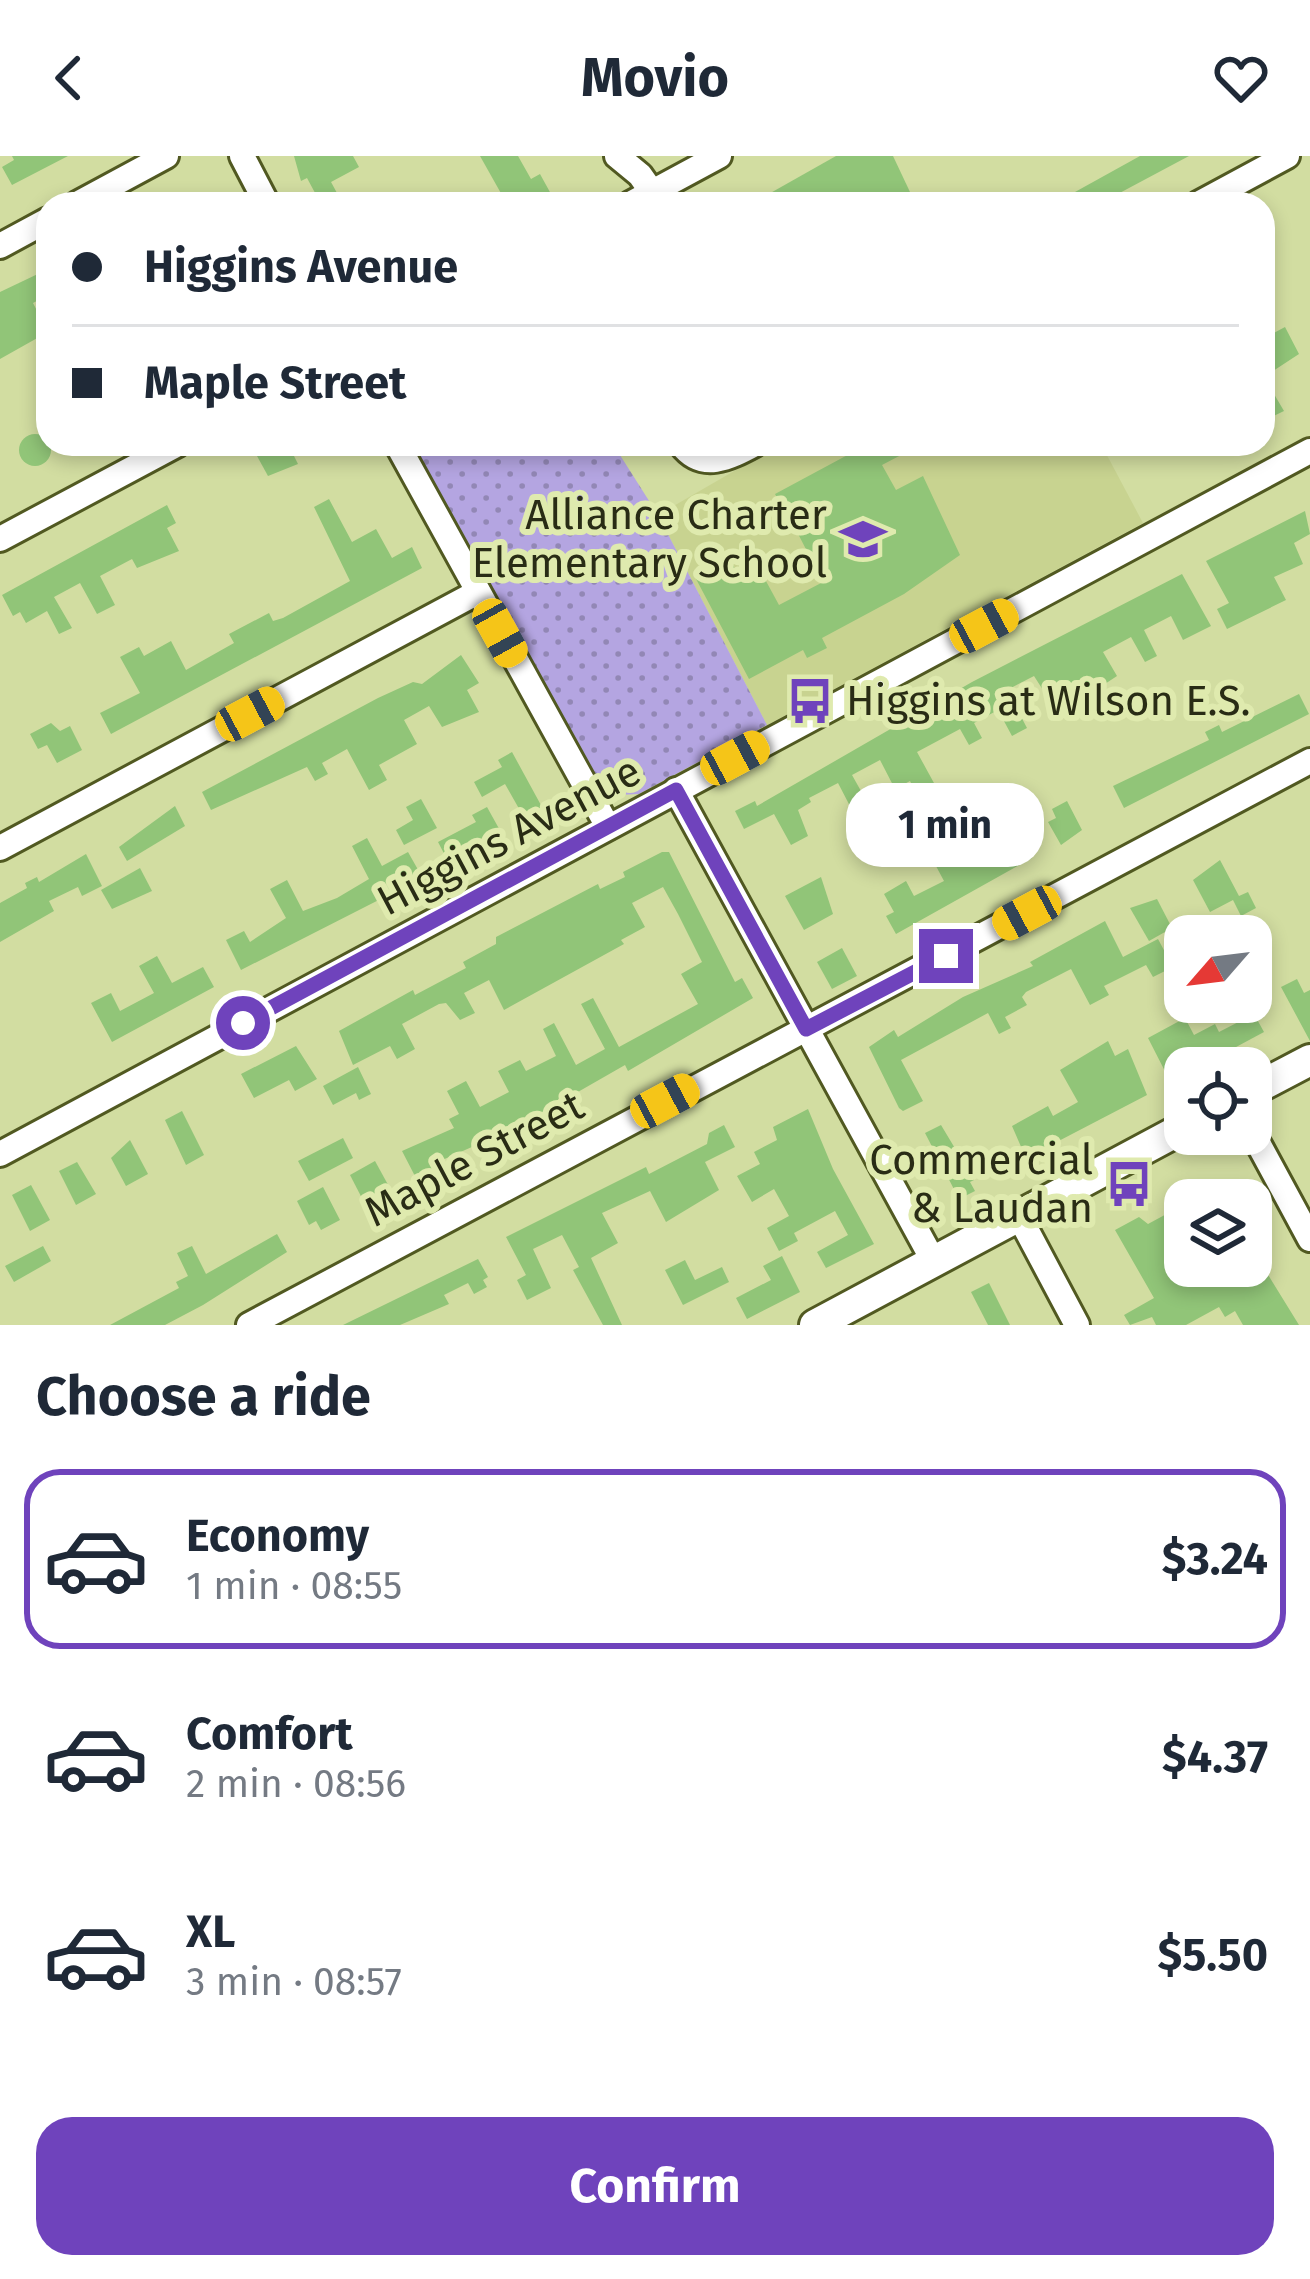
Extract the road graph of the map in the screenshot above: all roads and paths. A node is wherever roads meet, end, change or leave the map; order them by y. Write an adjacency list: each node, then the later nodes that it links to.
1 (166, 156): 6 (street)
2 (242, 156): 7 (street)
3 (617, 156): 8 (street)
4 (719, 156): 9 (street)
5 (1287, 156): 10 (street)
6 (99, 192)
7 (261, 192)
8 (653, 192)
9 (665, 192)
10 (1220, 192)
11 (36, 226): 12 (street)
12 (0, 245)
13 (1310, 451): 19 (street, Higgins Avenue)
14 (155, 456): 16 (street)
15 (404, 456): 17 (street)
16 (0, 538)
17 (478, 592): 20 (street); 21 (street)
18 (1310, 761): 22 (street, Maple Street)
19 (676, 790): 20 (street, Higgins Avenue); 22 (street)
20 (608, 826): 26 (street, Higgins Avenue)
21 (0, 848)
22 (806, 1029): 30 (street); 31 (street, Maple Street)
23 (1310, 1060): 24 (main road)
24 (1272, 1080)
25 (1164, 1138): 28 (main road)
26 (0, 1154)
27 (1265, 1155): 29 (street)
28 (1019, 1216): 30 (main road); 33 (street)
29 (1310, 1239)
30 (934, 1262): 32 (main road)
31 (249, 1325)
32 (815, 1325)
33 (1077, 1325)

